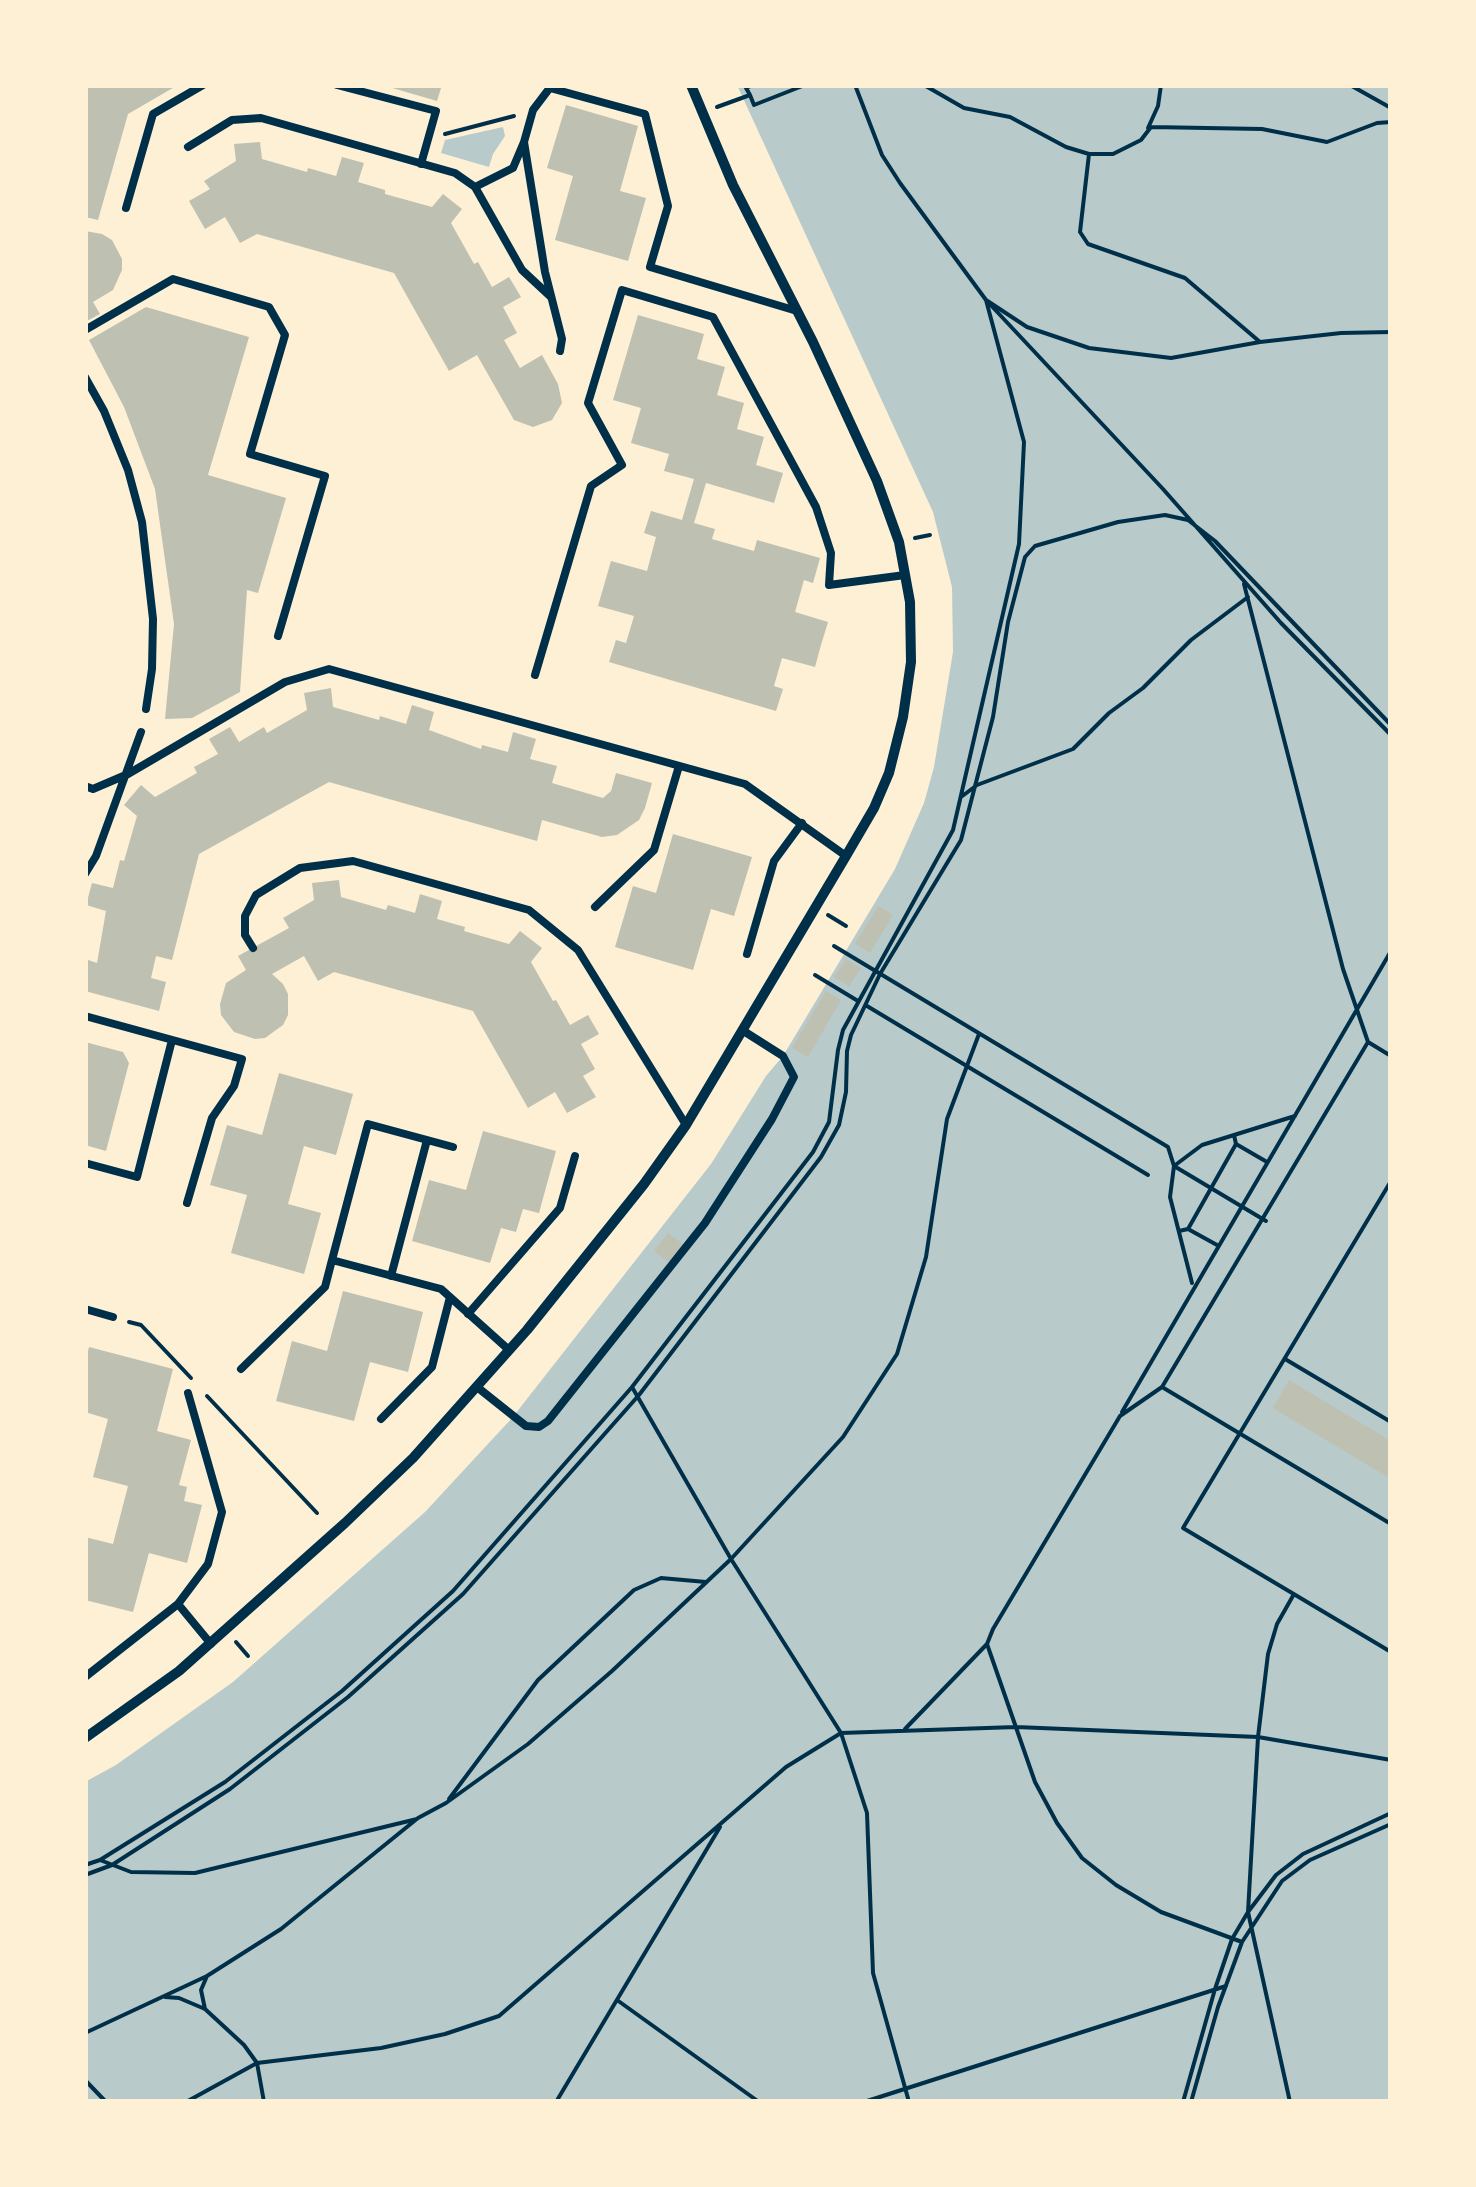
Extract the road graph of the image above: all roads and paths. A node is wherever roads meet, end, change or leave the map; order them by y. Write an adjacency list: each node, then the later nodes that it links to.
1 (204, 85): 23 (lane)
2 (338, 85): 16 (lane)
3 (691, 85): 25 (street)
4 (753, 85): 11 (path)
5 (805, 85): 11 (path)
6 (855, 85): 28 (path)
7 (924, 85): 20 (path)
8 (1161, 85): 17 (path)
9 (1350, 85): 13 (path)
10 (551, 86): 14 (lane); 25 (lane)
11 (750, 95): 12 (path)
12 (715, 108)
13 (1391, 108)
14 (532, 110): 16 (path); 18 (lane)
15 (1391, 122): 17 (path)
16 (428, 139): 21 (lane)
17 (1141, 140): 20 (path)
18 (524, 142): 22 (lane); 24 (lane)
19 (188, 147): 21 (lane)
20 (1089, 154): 28 (path)
21 (420, 164): 22 (lane)
22 (475, 187): 24 (lane)
23 (126, 208)
24 (552, 299): 29 (lane)
25 (797, 311): 33 (street)
26 (85, 330): 35 (lane)
27 (1391, 332): 28 (path)
28 (1260, 342)
29 (560, 350)
30 (85, 377): 37 (lane)
31 (930, 535): 32 (path)
32 (914, 538)
33 (905, 574): 36 (lane); 45 (street)
34 (1248, 597): 39 (path); 43 (path); 55 (path)
35 (278, 636)
36 (535, 676)
37 (146, 709)
38 (142, 732): 41 (lane)
39 (1391, 735)
40 (679, 766): 41 (lane); 44 (lane); 47 (lane)
41 (128, 774): 42 (lane); 46 (lane)
42 (85, 786)
43 (961, 798)
44 (802, 824): 45 (lane); 53 (lane)
45 (846, 856): 57 (street)
46 (85, 874)
47 (594, 907)
48 (828, 915): 49 (path)
49 (846, 926)
50 (834, 946): 58 (path)
51 (253, 948): 64 (lane)
52 (1391, 951): 55 (path)
53 (747, 954)
54 (816, 976): 62 (path)
55 (1358, 1009): 60 (path); 63 (path)
56 (85, 1016): 59 (lane)
57 (742, 1030): 64 (street); 94 (lane)
58 (980, 1034): 62 (path); 72 (path)
59 (172, 1040): 71 (lane); 75 (lane)
60 (1368, 1042): 61 (path); 77 (path)
61 (1391, 1056)
62 (967, 1064): 73 (path); 105 (path)
63 (1295, 1116): 65 (path); 70 (path)
64 (686, 1125): 90 (street)
65 (1234, 1134): 67 (path); 72 (path)
66 (427, 1140): 68 (lane); 81 (lane); 84 (lane)
67 (1236, 1144): 70 (path); 78 (path)
68 (453, 1147)
69 (575, 1156): 88 (lane)
70 (1267, 1162): 76 (path)
71 (85, 1163)
72 (1174, 1166): 76 (path); 79 (path)
73 (1148, 1174)
74 (1391, 1181): 83 (path)
75 (187, 1202)
76 (1241, 1206): 77 (path); 80 (path)
77 (1264, 1220): 96 (path)
78 (1188, 1228): 79 (path); 80 (path)
79 (1178, 1231): 85 (path)
80 (1217, 1245): 85 (path)
81 (332, 1260): 84 (lane); 92 (lane)
82 (1330, 1260): 83 (path)
83 (1340, 1266): 91 (path)
84 (391, 1276): 86 (lane)
85 (1193, 1286): 99 (path)
86 (450, 1297): 88 (lane); 100 (lane)
87 (85, 1309): 89 (lane)
88 (468, 1314): 90 (lane)
89 (113, 1317): 93 (path)
90 (510, 1350): 94 (street)
91 (1285, 1358): 101 (path); 102 (path)
92 (241, 1370)
93 (193, 1381)
94 (476, 1387): 110 (street)
95 (632, 1387): 105 (path)
96 (1162, 1387): 99 (path); 102 (path)
97 (188, 1392): 108 (lane)
98 (206, 1394): 103 (path)
99 (1120, 1416): 111 (path)
100 (381, 1418)
101 (1391, 1422)
102 (1240, 1434): 104 (path); 107 (path)
103 (318, 1512)
104 (1391, 1524)
105 (732, 1559): 106 (path); 117 (path)
106 (706, 1582): 121 (path); 121 (path)
107 (1294, 1594): 112 (path); 119 (path)
108 (178, 1604): 110 (lane); 114 (lane)
109 (236, 1642): 113 (path)
110 (211, 1644): 118 (street)
111 (987, 1644): 115 (path); 116 (path)
112 (1391, 1652)
113 (248, 1656)
114 (85, 1678)
115 (1016, 1727): 116 (path); 119 (path); 129 (path)
116 (905, 1729): 117 (path)
117 (841, 1733): 124 (path); 140 (path)
118 (86, 1734)
119 (1258, 1737): 120 (path); 127 (path)
120 (1391, 1760)
121 (446, 1803): 123 (path)
122 (1391, 1813): 127 (path)
123 (418, 1818): 126 (path); 131 (path)
124 (724, 1822): 135 (path); 138 (path)
125 (1391, 1824): 128 (path)
126 (100, 1860)
127 (1248, 1912): 128 (path); 129 (path)
128 (1250, 1928): 130 (path); 150 (path)
129 (1232, 1939): 130 (path); 133 (path)
130 (1242, 1942): 132 (path)
131 (207, 1976): 134 (path); 136 (path)
132 (1226, 1986): 133 (path); 149 (path)
133 (1215, 1989): 140 (path); 148 (path)
134 (160, 1997): 136 (path); 137 (path)
135 (617, 2000): 144 (path); 145 (path)
136 (205, 2009): 138 (path)
137 (85, 2033)
138 (258, 2063): 142 (path); 143 (path)
139 (85, 2080): 141 (path)
140 (905, 2089): 146 (path); 147 (path)
141 (106, 2102)
142 (186, 2102)
143 (264, 2102)
144 (556, 2102)
145 (760, 2102)
146 (864, 2102)
147 (909, 2102)
148 (1183, 2102)
149 (1191, 2102)
150 (1290, 2102)

